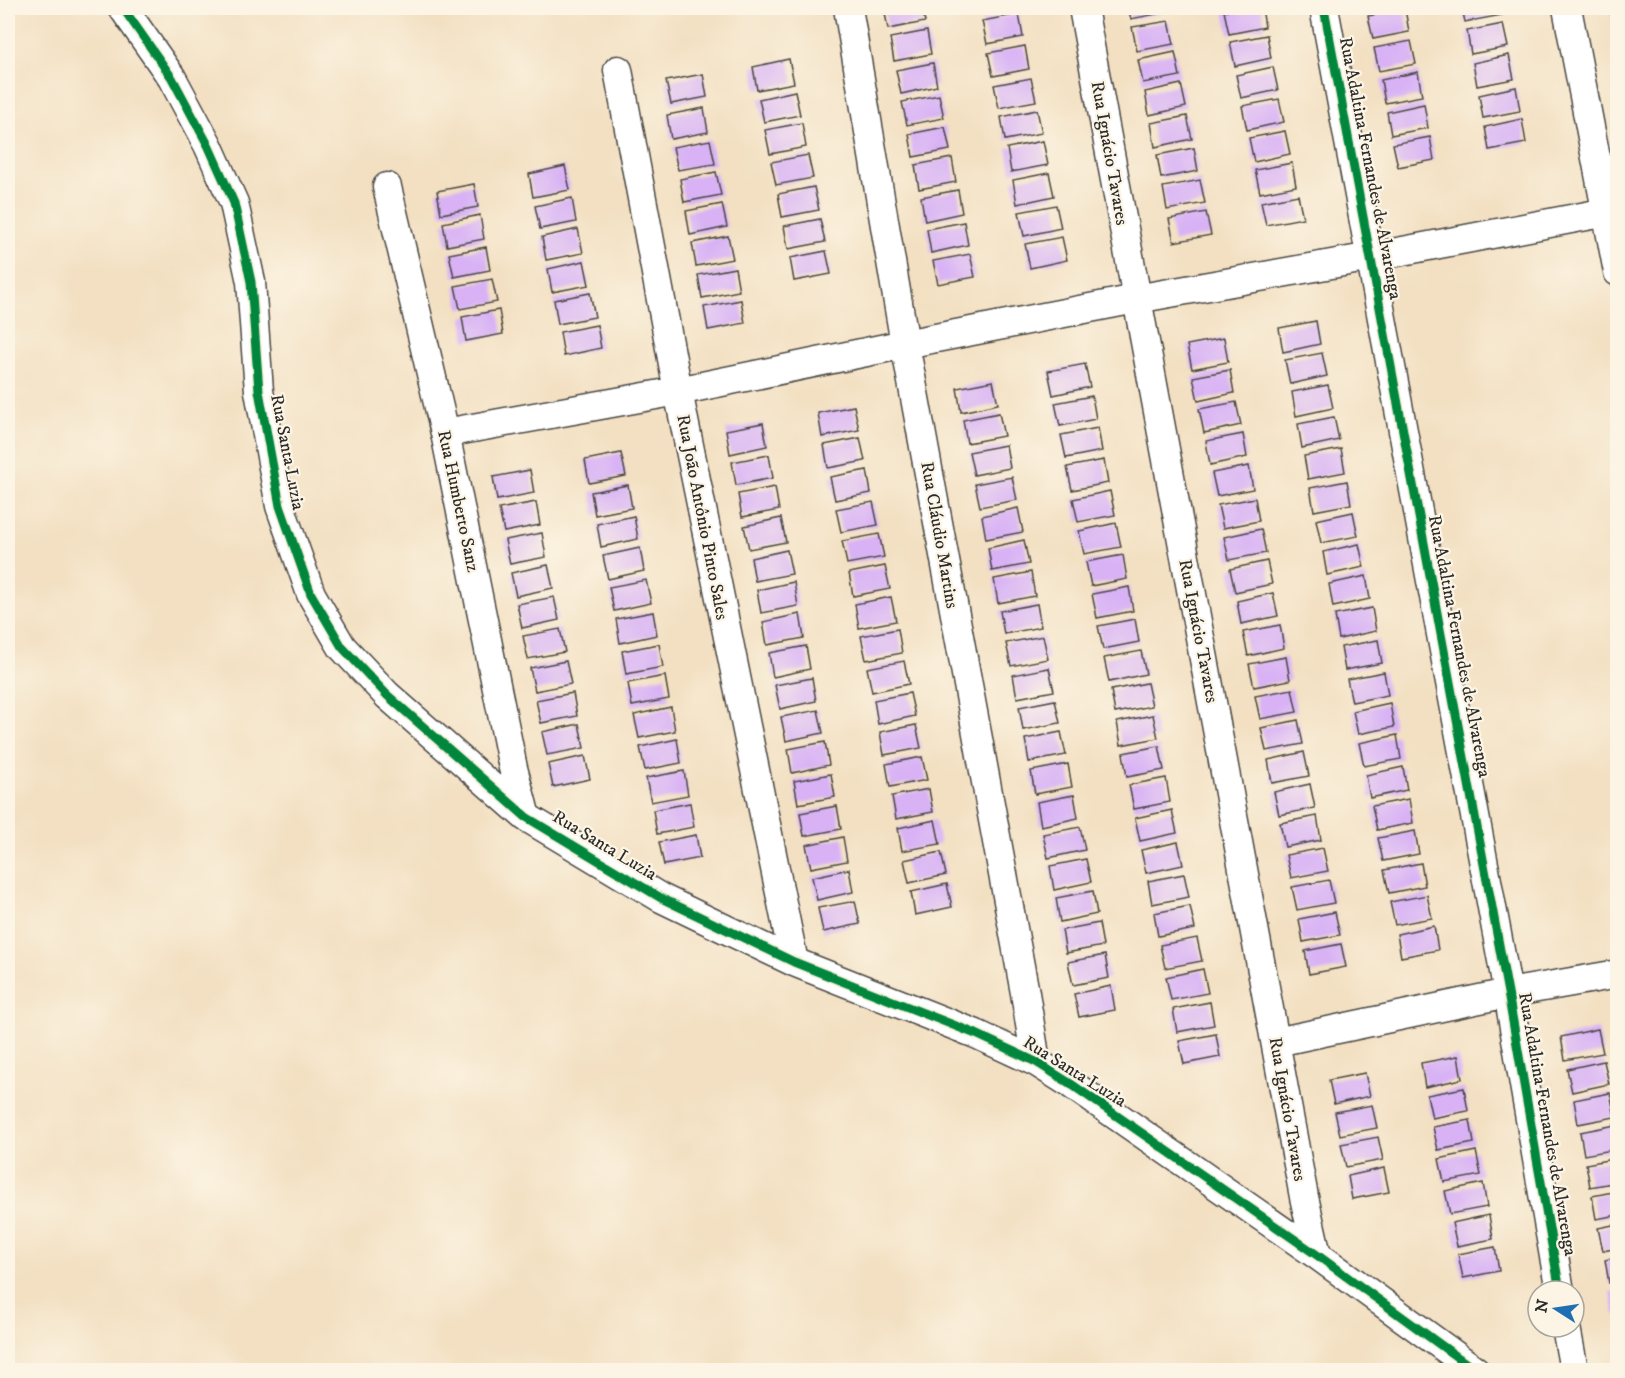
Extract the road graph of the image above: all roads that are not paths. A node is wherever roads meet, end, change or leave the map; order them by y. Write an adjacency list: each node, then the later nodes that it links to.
1 (123, 8): 15 (street, Rua Santa Luzia)
2 (848, 8): 12 (street, Rua Cláudio Martins)
3 (1083, 8): 11 (street, Rua Ignácio Tavares)
4 (1324, 8): 9 (street, Rua Adaltina Fernandes de Alvarenga)
5 (1567, 8): 8 (street)
6 (618, 70): 13 (street, Rua João Antônio Pinto Sales)
7 (387, 187): 14 (street, Rua Humberto Sanz)
8 (1612, 211): 9 (street); 10 (street)
9 (1371, 257): 11 (street); 18 (street, Rua Adaltina Fernandes de Alvarenga)
10 (1617, 272)
11 (1136, 299): 12 (street); 19 (street, Rua Ignácio Tavares)
12 (905, 344): 13 (street); 20 (street, Rua Cláudio Martins)
13 (678, 391): 14 (street); 16 (street, Rua João Antônio Pinto Sales)
14 (445, 433): 15 (street, Rua Humberto Sanz)
15 (526, 817): 16 (street, Rua Santa Luzia)
16 (794, 962): 20 (street, Rua Santa Luzia)
17 (1617, 974): 18 (street)
18 (1508, 993): 19 (street); 22 (street, Rua Adaltina Fernandes de Alvarenga)
19 (1276, 1042): 21 (street, Rua Ignácio Tavares)
20 (1036, 1062): 21 (street, Rua Santa Luzia)
21 (1317, 1254): 24 (street, Rua Santa Luzia)
22 (1558, 1279)
23 (1568, 1339): 25 (street)
24 (1475, 1371)
25 (1574, 1371)

